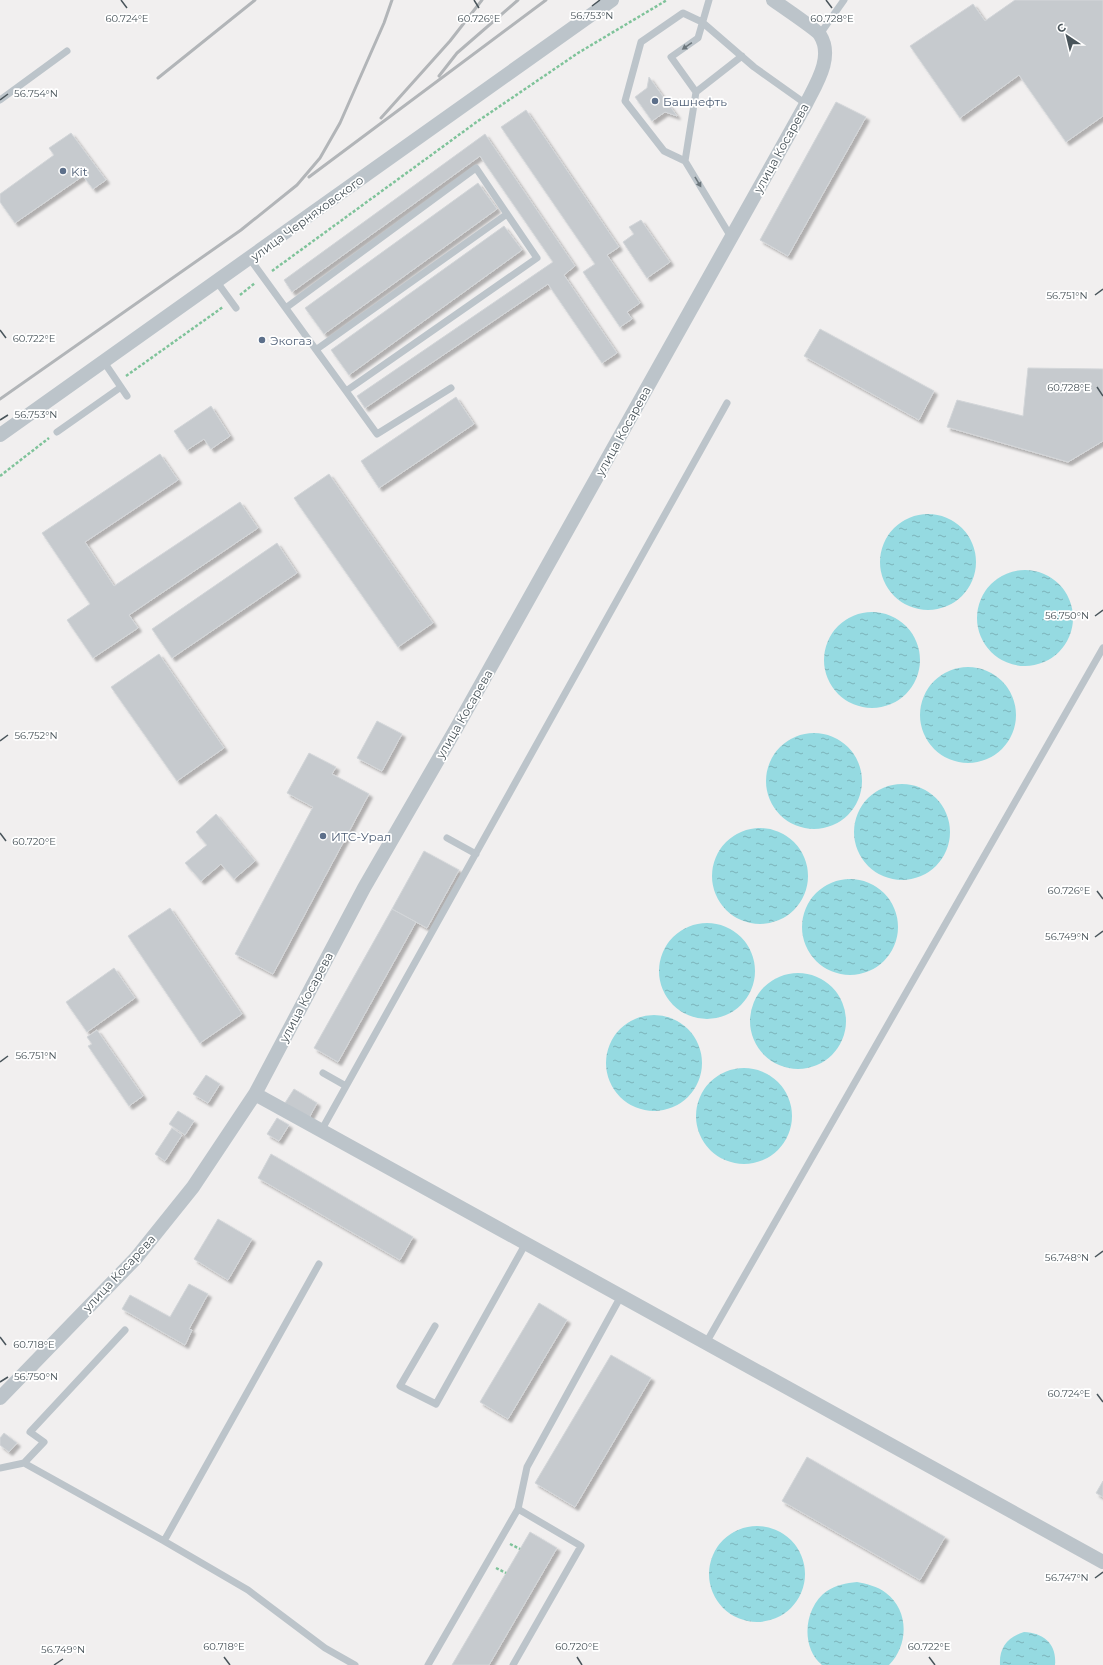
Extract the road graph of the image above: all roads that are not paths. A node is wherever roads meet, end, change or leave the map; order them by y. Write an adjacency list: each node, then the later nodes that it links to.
1 (612, 0): 15 (street, улица Черняховского)
2 (708, 0): 5 (lane)
3 (773, 0): 6 (street)
4 (844, 0): 6 (lane)
5 (702, 22): 8 (lane); 9 (lane, one-way to 9); 12 (lane)
6 (820, 34): 11 (street, улица Косарева)
7 (68, 51): 10 (lane)
8 (742, 56): 9 (lane); 11 (lane)
9 (696, 92): 12 (lane)
10 (0, 100)
11 (806, 104): 14 (street, улица Косарева)
12 (685, 161): 14 (lane, one-way to 14)
13 (507, 214): 17 (lane); 19 (lane); 23 (lane)
14 (731, 237): 33 (street, улица Косарева)
15 (250, 259): 16 (street, улица Черняховского); 17 (lane)
16 (217, 282): 18 (lane); 20 (street, улица Черняховского)
17 (287, 307): 19 (lane)
18 (236, 308)
19 (317, 349): 23 (lane)
20 (104, 362): 21 (lane); 27 (street, улица Черняховского)
21 (119, 384): 24 (lane); 26 (lane)
22 (451, 388): 23 (lane)
23 (346, 391)
24 (127, 396)
25 (727, 403): 30 (lane)
26 (57, 432)
27 (0, 435)
28 (1103, 648): 40 (lane)
29 (446, 838): 30 (lane)
30 (476, 854): 32 (lane)
31 (323, 1073): 32 (lane)
32 (346, 1086): 34 (lane)
33 (255, 1094): 34 (street); 41 (street, улица Косарева)
34 (321, 1130): 35 (street)
35 (526, 1243): 37 (street); 38 (lane)
36 (319, 1264): 45 (lane)
37 (621, 1296): 40 (street); 44 (lane)
38 (435, 1326)
39 (124, 1330): 42 (lane)
40 (706, 1343): 46 (street)
41 (0, 1398)
42 (24, 1463): 43 (lane); 45 (lane)
43 (0, 1468)
44 (518, 1509): 48 (lane); 49 (lane)
45 (164, 1541): 47 (lane)
46 (1103, 1562)
47 (355, 1665)
48 (428, 1665)
49 (513, 1665)

